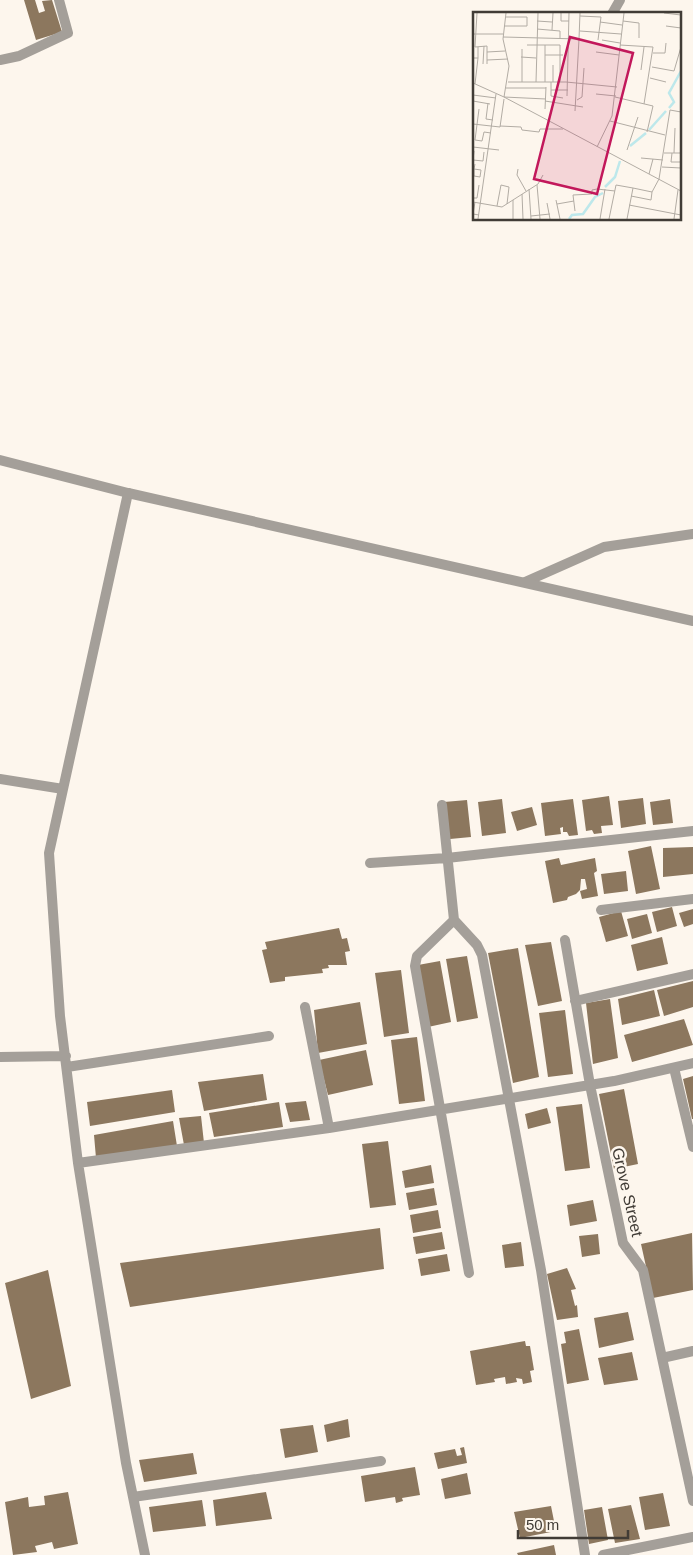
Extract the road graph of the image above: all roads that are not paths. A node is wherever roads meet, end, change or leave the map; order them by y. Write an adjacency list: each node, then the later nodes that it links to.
1 (58, 0): 4 (street)
2 (620, 0): 3 (street)
3 (613, 12)
4 (0, 60)
5 (0, 460): 6 (street)
6 (128, 492): 8 (street); 11 (street)
7 (693, 534): 8 (street)
8 (525, 582): 9 (street)
9 (693, 621)
10 (0, 778): 11 (street)
11 (63, 788): 25 (street)
12 (442, 804): 14 (street)
13 (693, 831): 14 (street)
14 (447, 858): 15 (street); 18 (street)
15 (370, 863)
16 (693, 899): 17 (street)
17 (601, 910)
18 (454, 920): 30 (street); 31 (street)
19 (565, 940): 21 (street, Grove Street)
20 (693, 974): 21 (street)
21 (575, 1001): 29 (street, Grove Street)
22 (305, 1007): 32 (street)
23 (269, 1036): 27 (street)
24 (0, 1056): 25 (street)
25 (66, 1056): 27 (street)
26 (693, 1063): 28 (street)
27 (67, 1067): 34 (street)
28 (674, 1068): 29 (street); 33 (street)
29 (590, 1085): 30 (street); 37 (street, Grove Street)
30 (509, 1099): 31 (street); 43 (street)
31 (440, 1109): 32 (street); 35 (street)
32 (329, 1128): 34 (street)
33 (693, 1147)
34 (78, 1163): 39 (street)
35 (470, 1272)
36 (693, 1351): 37 (street)
37 (662, 1358): 40 (street, Grove Street)
38 (381, 1461): 39 (street)
39 (133, 1497): 42 (street)
40 (693, 1501)
41 (693, 1537): 44 (street)
42 (145, 1555)
43 (585, 1555)
44 (603, 1555)

